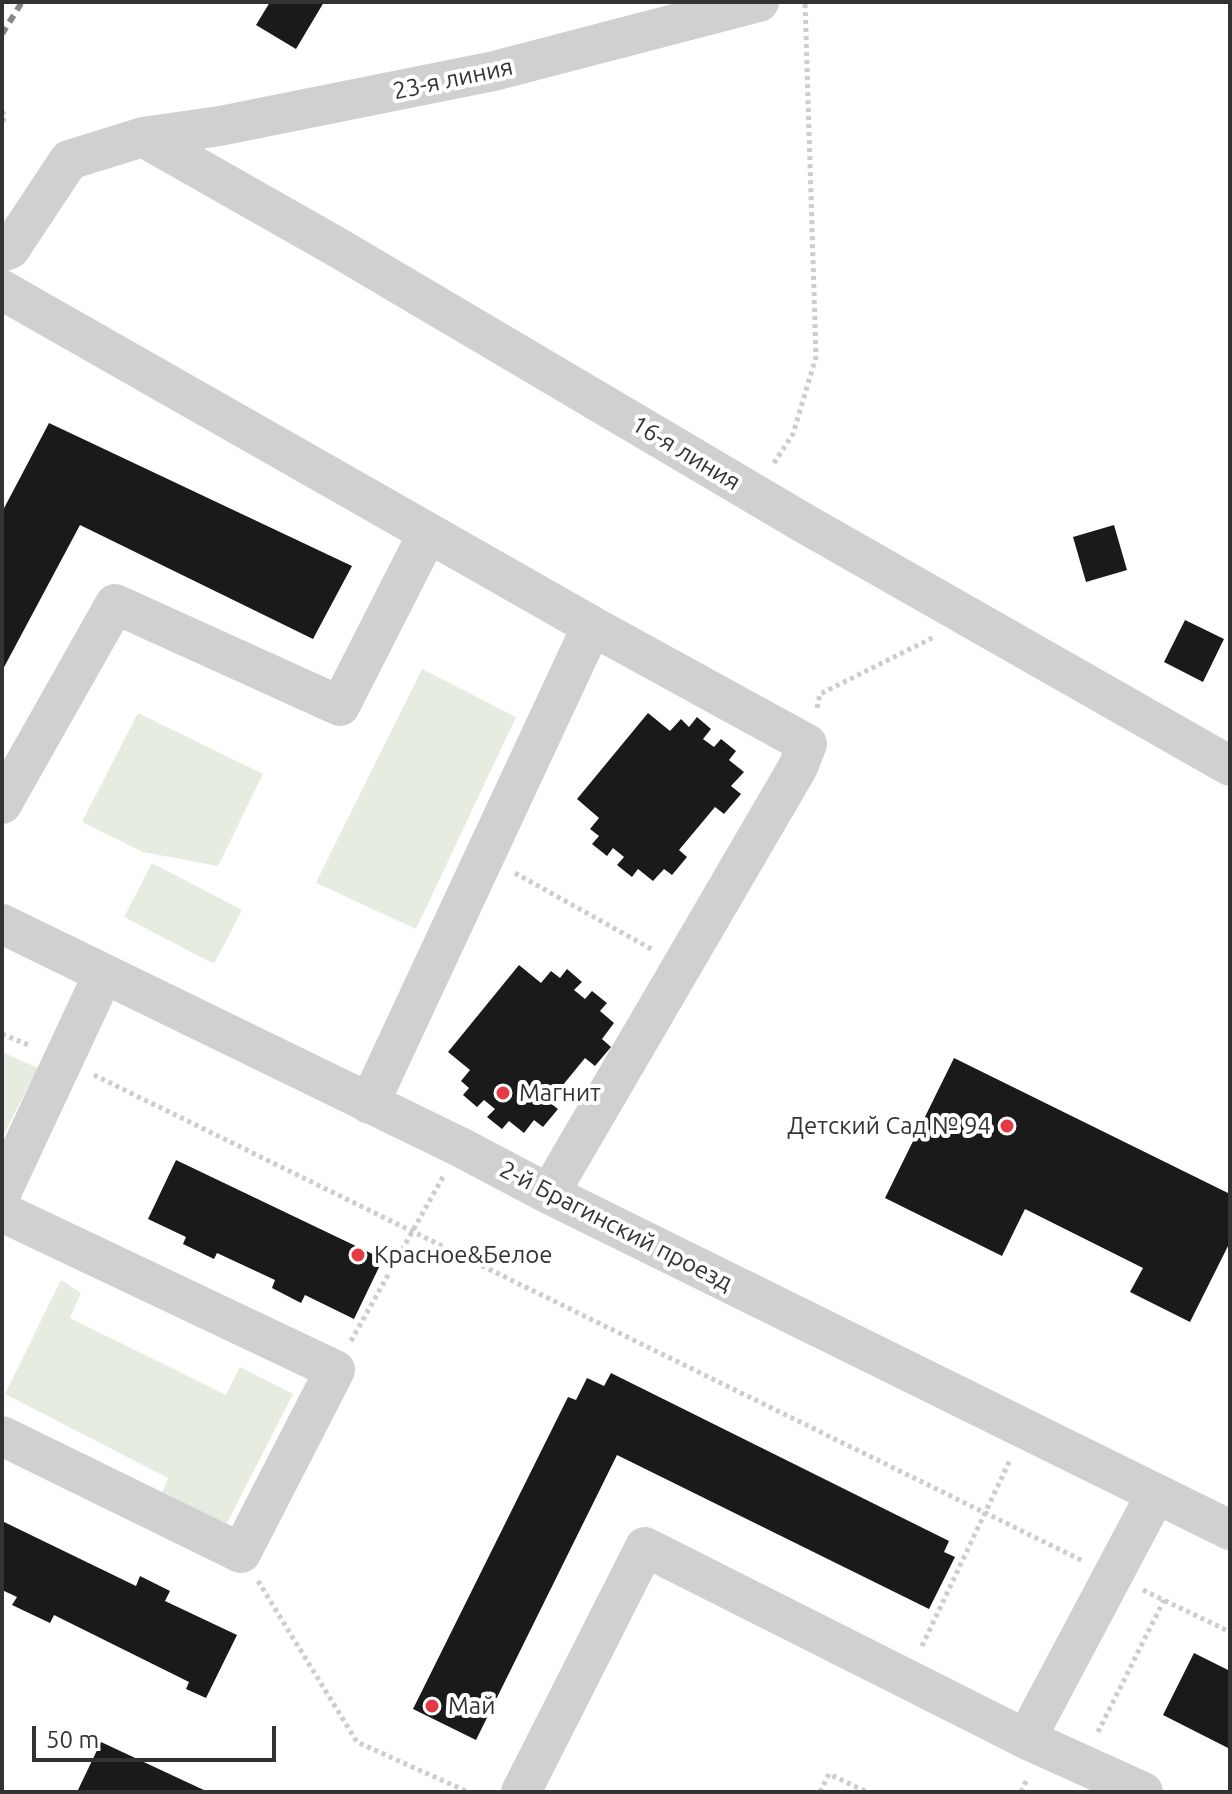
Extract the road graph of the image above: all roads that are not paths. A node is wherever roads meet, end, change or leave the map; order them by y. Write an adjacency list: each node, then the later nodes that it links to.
1 (759, 2): 2 (street, 23-я линия)
2 (143, 137): 3 (street, 23-я линия); 7 (street, 16-я линия)
3 (2, 252)
4 (2, 290): 5 (street)
5 (427, 535): 6 (street); 8 (street)
6 (592, 626): 11 (street); 13 (street)
7 (1230, 766)
8 (2, 804)
9 (2, 924): 10 (street, 2-й Брагинский проезд)
10 (103, 975): 11 (street, 2-й Брагинский проезд); 12 (street)
11 (369, 1104): 13 (street, 2-й Брагинский проезд)
12 (2, 1191)
13 (549, 1194): 16 (street, 2-й Брагинский проезд)
14 (2, 1212): 15 (street)
15 (2, 1436)
16 (1156, 1494): 17 (street, 2-й Брагинский проезд); 18 (street)
17 (1230, 1530)
18 (1026, 1739): 19 (street); 20 (street)
19 (521, 1792)
20 (1143, 1792)

